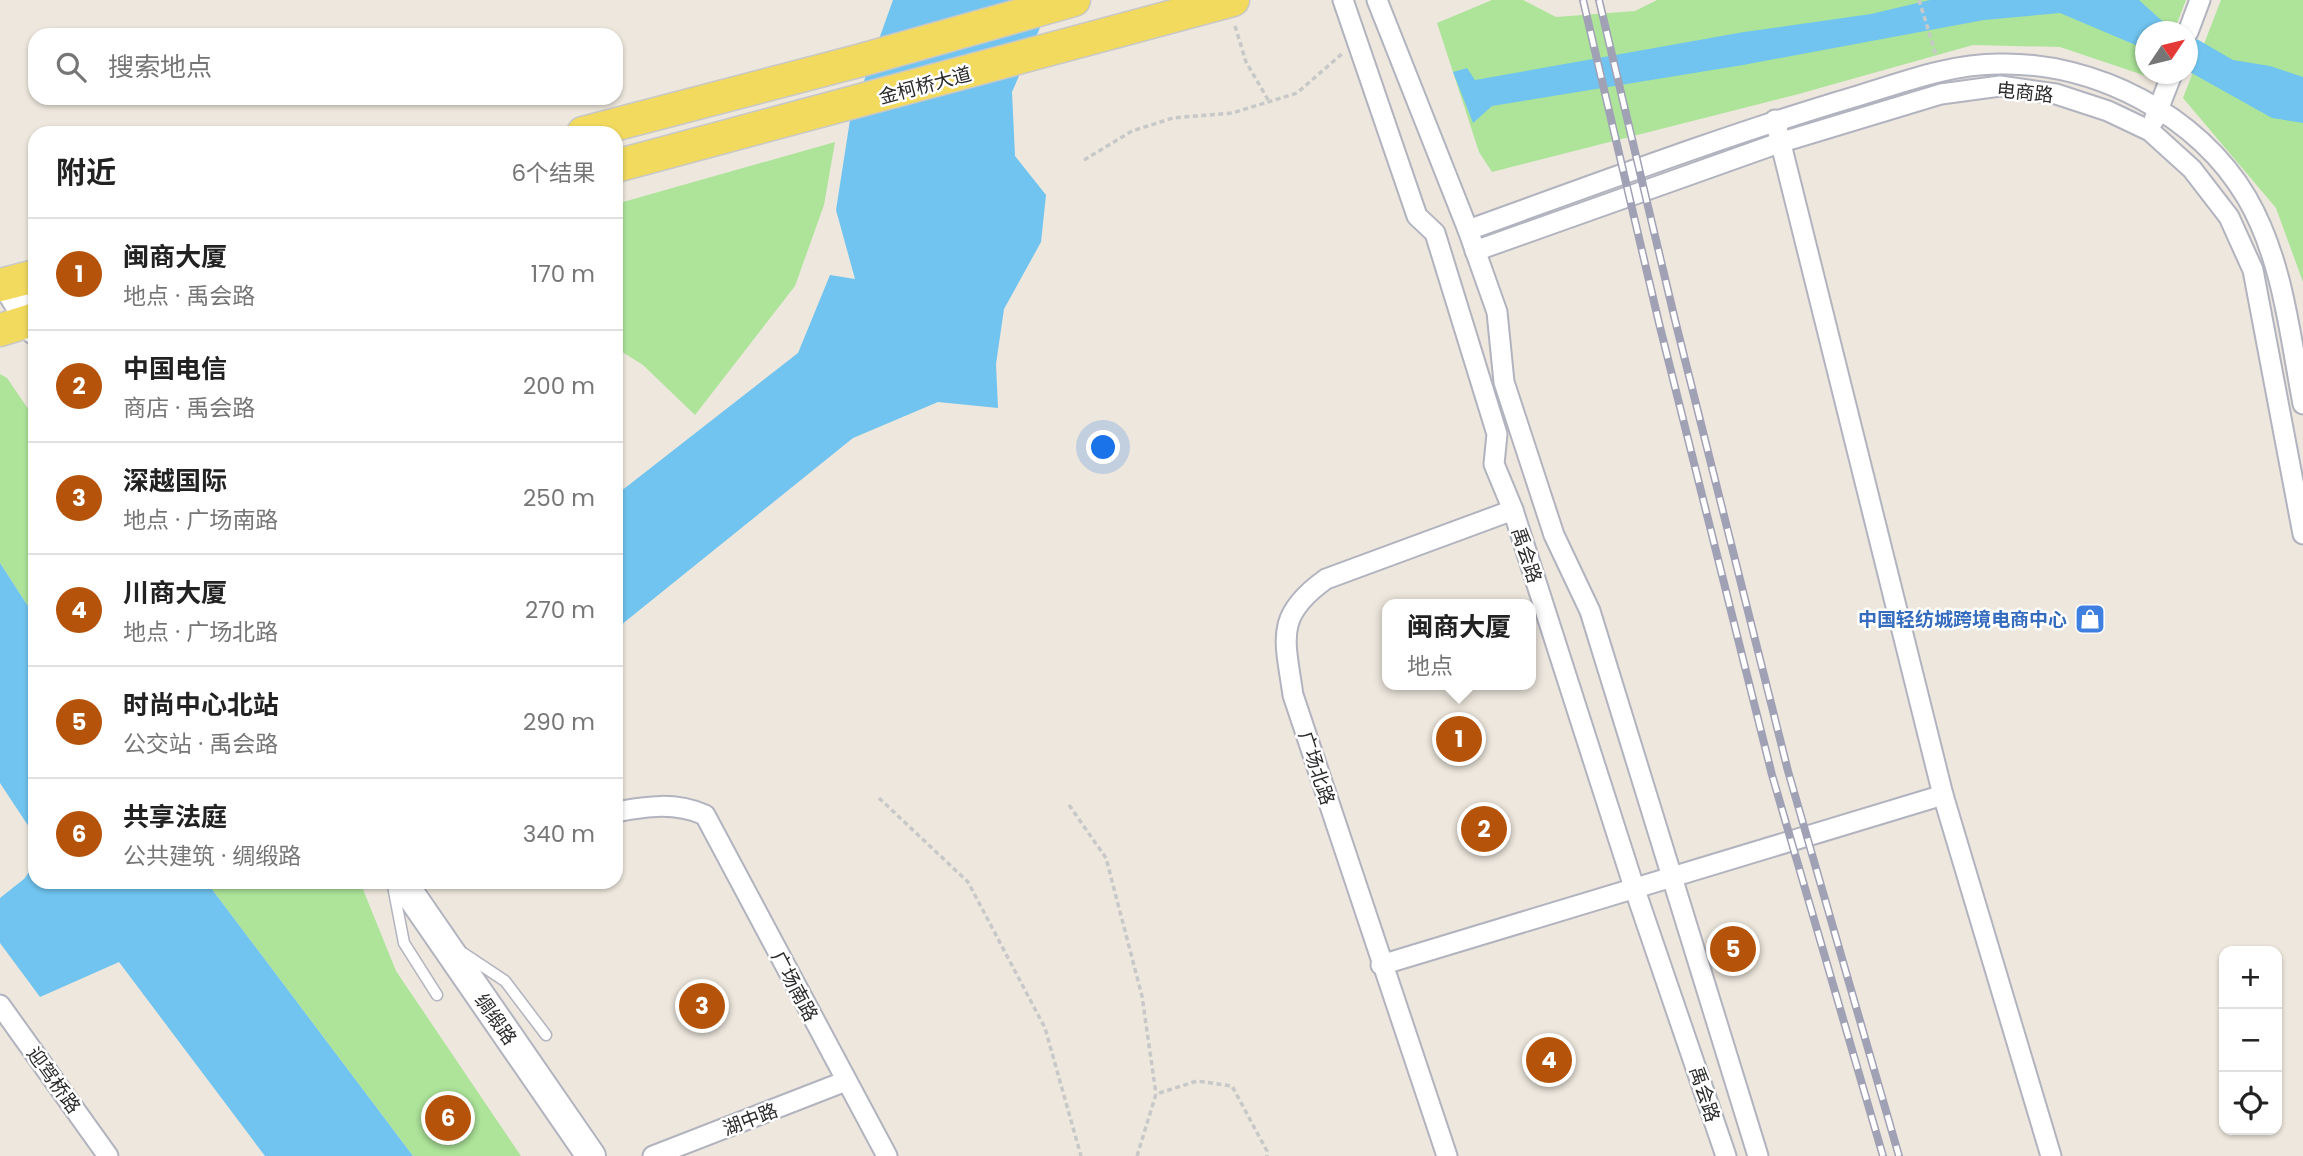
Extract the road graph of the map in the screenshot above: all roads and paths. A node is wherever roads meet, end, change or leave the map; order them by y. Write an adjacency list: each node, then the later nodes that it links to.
1 (1074, 0): 14 (main road)
2 (1343, 0): 8 (street, 禹会路)
3 (1377, 0): 19 (street, 禹会路)
4 (1919, 0): 9 (path)
5 (2200, 0): 7 (street)
6 (1231, 1): 11 (path); 18 (main road, 金柯桥大道)
7 (2192, 21)
8 (1357, 39): 11 (path); 24 (street, 禹会路)
9 (1933, 45)
10 (2168, 84): 12 (street)
11 (1270, 103): 17 (path)
12 (2159, 108): 13 (street, 电商路); 15 (street); 23 (street, 电商路)
13 (1775, 120): 16 (street); 19 (street, 电商路)
14 (610, 126)
15 (2150, 131): 16 (street, 电商路); 25 (street, 电商路)
16 (1779, 143): 20 (street, 电商路); 26 (street)
17 (1084, 160)
18 (623, 164)
19 (1468, 230): 20 (street, 禹会路)
20 (1475, 251): 30 (street, 禹会路)
21 (10, 279): 22 (street)
22 (25, 325)
23 (2303, 404)
24 (1513, 510): 31 (street, 禹会路); 35 (street, 广场北路)
25 (2303, 534)
26 (1943, 795): 30 (street); 51 (street)
27 (879, 798): 45 (path)
28 (1069, 805): 40 (path)
29 (623, 811): 39 (street, 广场南路)
30 (1673, 878): 31 (street); 50 (street, 禹会路)
31 (1634, 887): 35 (street); 49 (street, 禹会路)
32 (407, 889): 36 (lane)
33 (410, 889): 34 (street, 绸缎路)
34 (440, 938): 38 (lane); 42 (street, 绸缎路)
35 (1381, 965): 48 (street, 广场北路)
36 (437, 995)
37 (0, 1005): 41 (street, 迎驾桥路)
38 (545, 1035)
39 (846, 1081): 43 (street, 湖中路); 44 (street, 广场南路)
40 (1156, 1094): 46 (path); 47 (path)
41 (108, 1156)
42 (591, 1156)
43 (653, 1156)
44 (887, 1156)
45 (1081, 1156)
46 (1137, 1156)
47 (1267, 1156)
48 (1447, 1156)
49 (1726, 1156)
50 (1758, 1156)
51 (2051, 1156)

